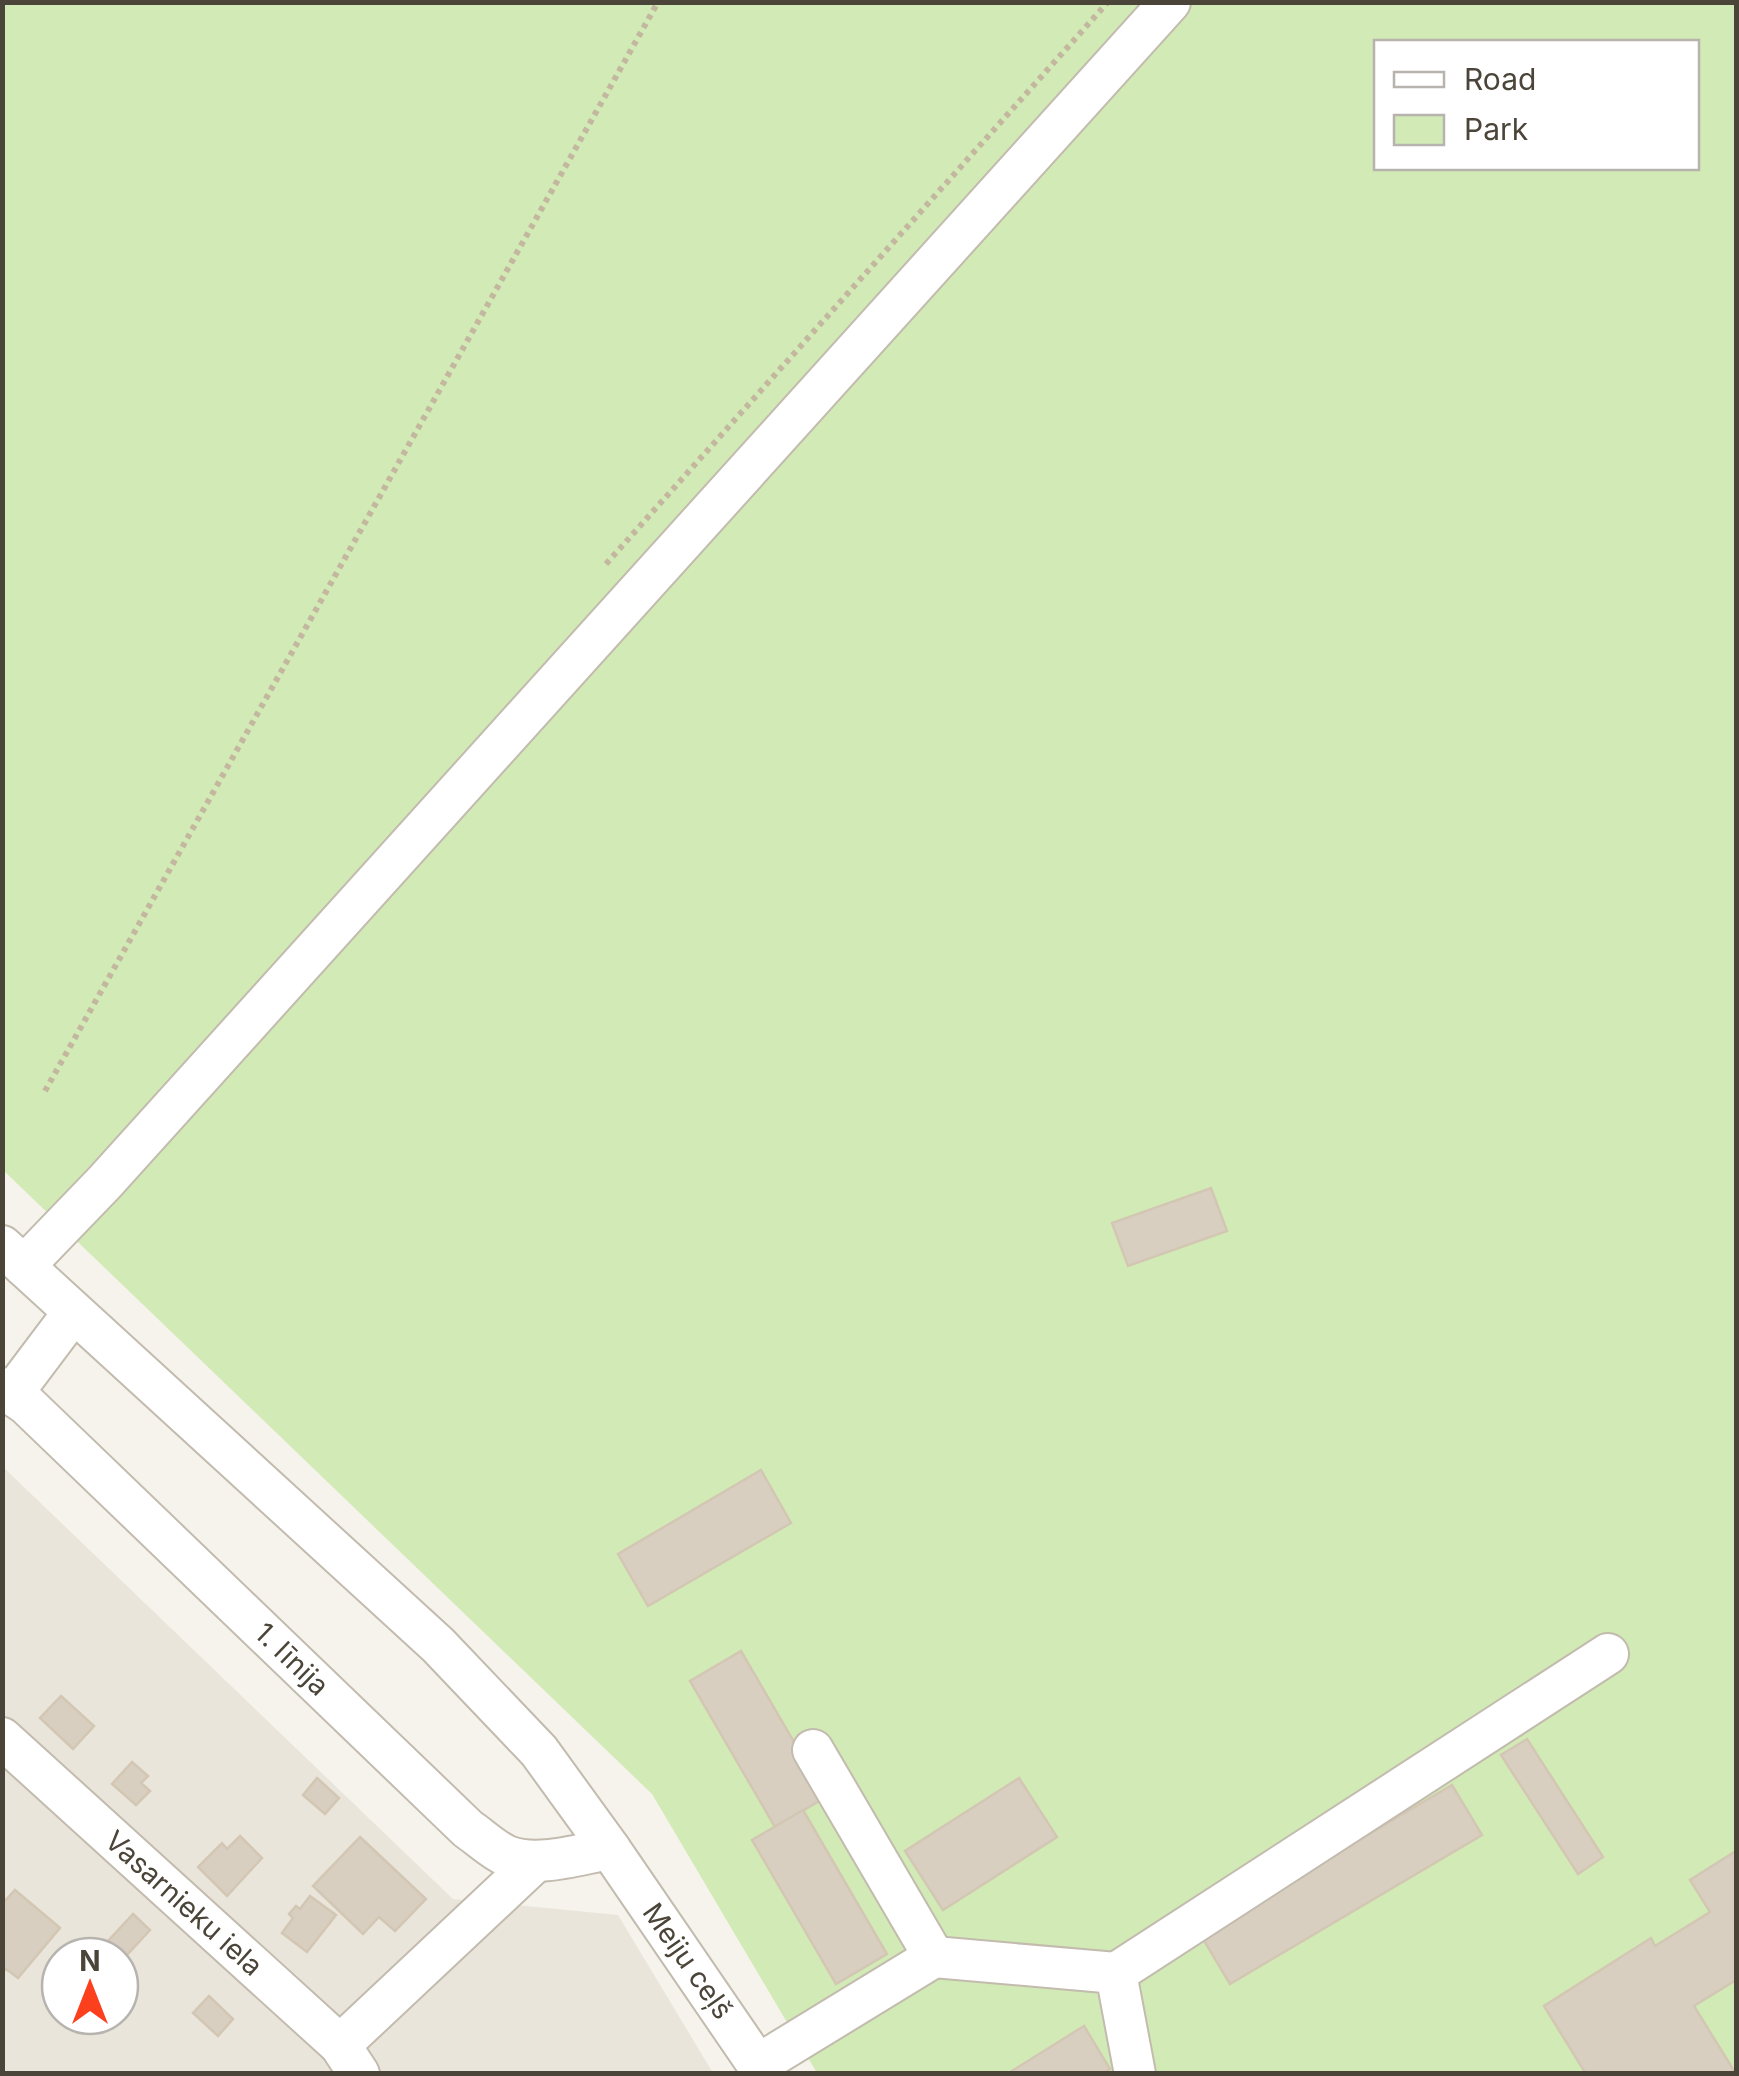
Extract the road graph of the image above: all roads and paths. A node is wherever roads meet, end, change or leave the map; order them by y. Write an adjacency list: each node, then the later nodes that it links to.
1 (658, 2): 3 (path)
2 (1170, 2): 4 (street)
3 (45, 1091)
4 (13, 1256): 5 (street, Meiju ceļš)
5 (73, 1313): 6 (street); 10 (street, Meiju ceļš)
6 (7, 1391): 11 (street, 1. līnija)
7 (1608, 1654): 13 (street)
8 (2, 1738): 14 (street, Vasarnieku iela)
9 (813, 1750): 12 (street)
10 (610, 1849): 11 (street, 1. līnija); 15 (street, Meiju ceļš)
11 (536, 1861): 14 (street)
12 (934, 1957): 13 (street); 15 (street)
13 (1116, 1973): 16 (street)
14 (350, 2059)
15 (761, 2069)
16 (1136, 2074)

